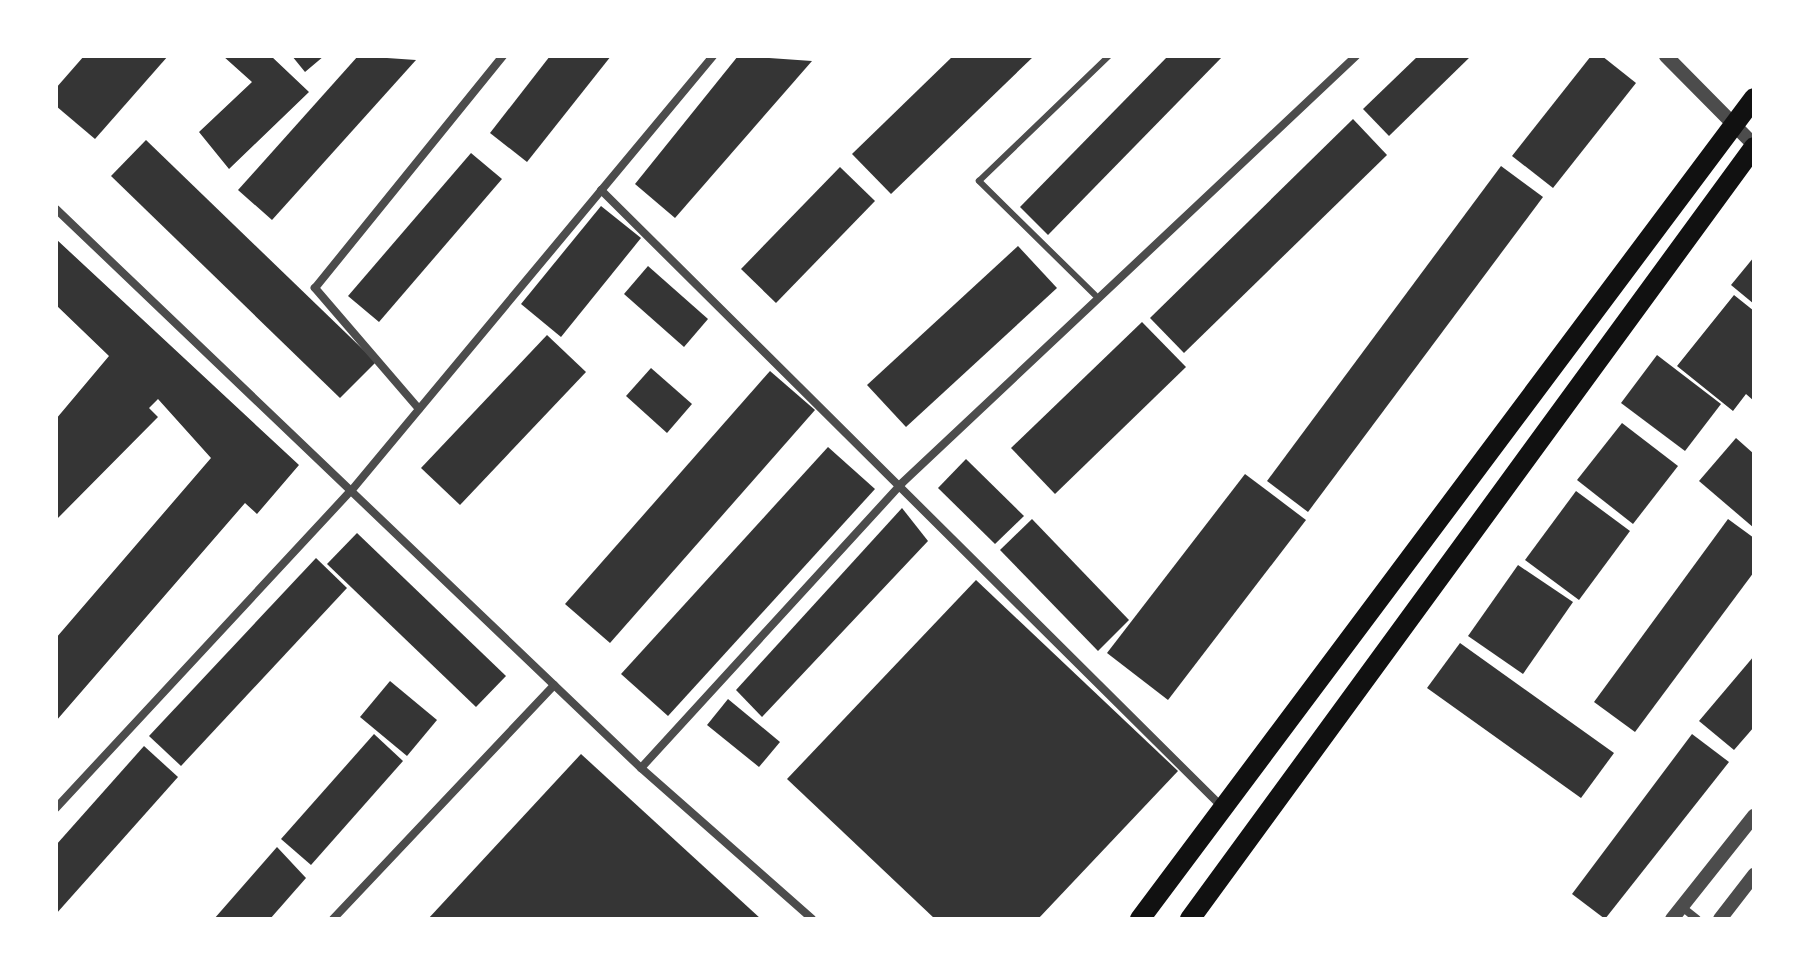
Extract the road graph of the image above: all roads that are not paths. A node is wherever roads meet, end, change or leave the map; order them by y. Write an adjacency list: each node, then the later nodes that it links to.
1 (503, 56): 12 (street)
2 (713, 56): 9 (street)
3 (1109, 56): 11 (lane)
4 (1356, 56): 11 (street)
5 (1666, 56): 7 (street)
6 (1754, 98): 7 (main road)
7 (1732, 126): 8 (street); 18 (main road)
8 (1754, 146): 25 (main road)
9 (601, 190): 12 (street); 13 (street)
10 (56, 209): 14 (street)
11 (1095, 295): 13 (street)
12 (419, 409): 14 (street)
13 (902, 483): 16 (street); 18 (street)
14 (351, 491): 15 (street); 17 (street)
15 (554, 685): 16 (street); 22 (street)
16 (641, 768): 23 (street)
17 (56, 808)
18 (1222, 808): 24 (main road)
19 (1754, 816): 21 (street)
20 (1754, 875): 28 (street)
21 (1682, 907): 26 (street); 27 (street)
22 (333, 919)
23 (812, 919)
24 (1140, 919)
25 (1190, 919)
26 (1672, 919)
27 (1697, 919)
28 (1720, 919)

